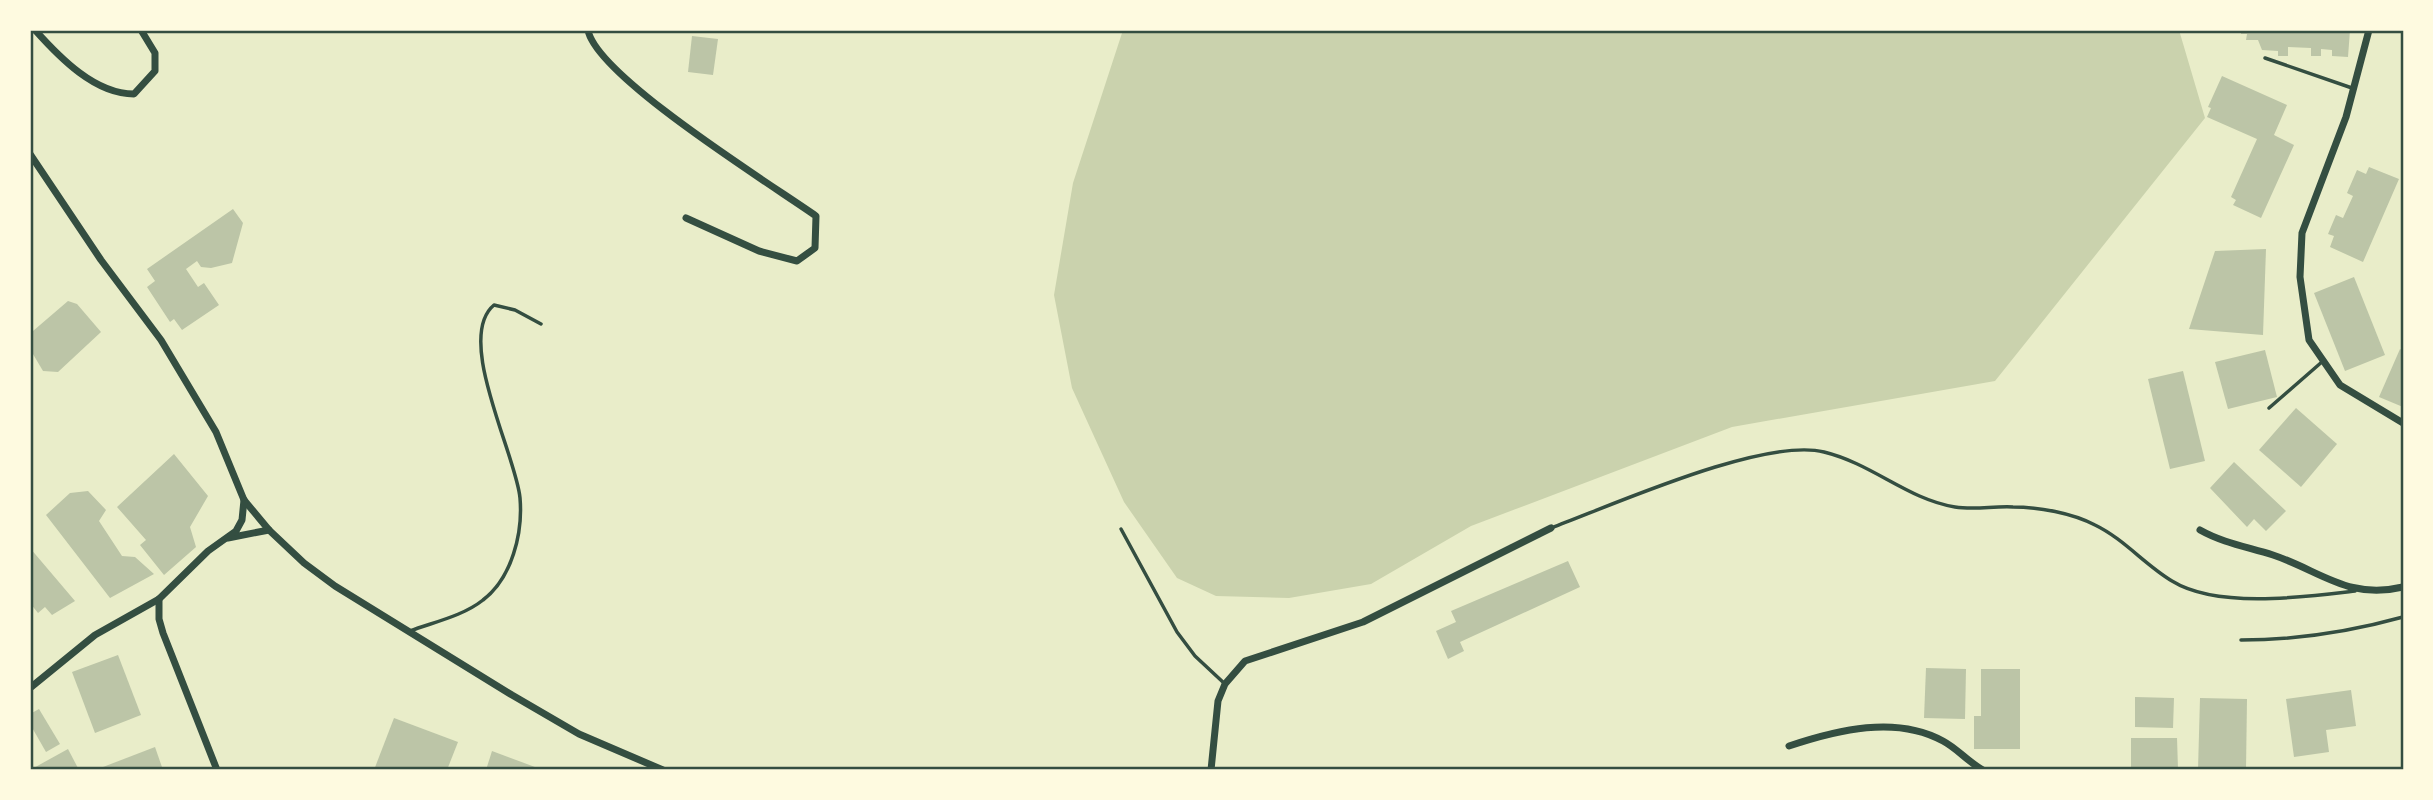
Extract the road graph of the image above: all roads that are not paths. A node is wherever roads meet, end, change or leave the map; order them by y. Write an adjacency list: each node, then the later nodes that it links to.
1 (35, 30): 2 (street)
2 (141, 30)
3 (588, 30): 8 (street)
4 (2369, 30): 6 (street)
5 (2265, 58): 6 (lane)
6 (2354, 89): 10 (street)
7 (30, 154): 13 (street)
8 (686, 218)
9 (541, 324): 23 (lane)
10 (2323, 361): 11 (lane); 12 (street)
11 (2269, 408)
12 (2403, 423)
13 (244, 500): 16 (street); 18 (street)
14 (1550, 528): 20 (lane); 25 (street)
15 (1121, 529): 25 (lane)
16 (269, 530): 18 (street); 23 (street)
17 (2200, 530): 20 (street)
18 (228, 538): 21 (street)
19 (2403, 587): 20 (street)
20 (2361, 590)
21 (159, 600): 26 (street); 28 (street)
22 (2403, 617): 24 (lane)
23 (408, 632): 29 (street)
24 (2241, 640)
25 (1225, 684): 30 (street)
26 (30, 688)
27 (1789, 746): 31 (street)
28 (217, 770)
29 (663, 770)
30 (1210, 770)
31 (1983, 770)

